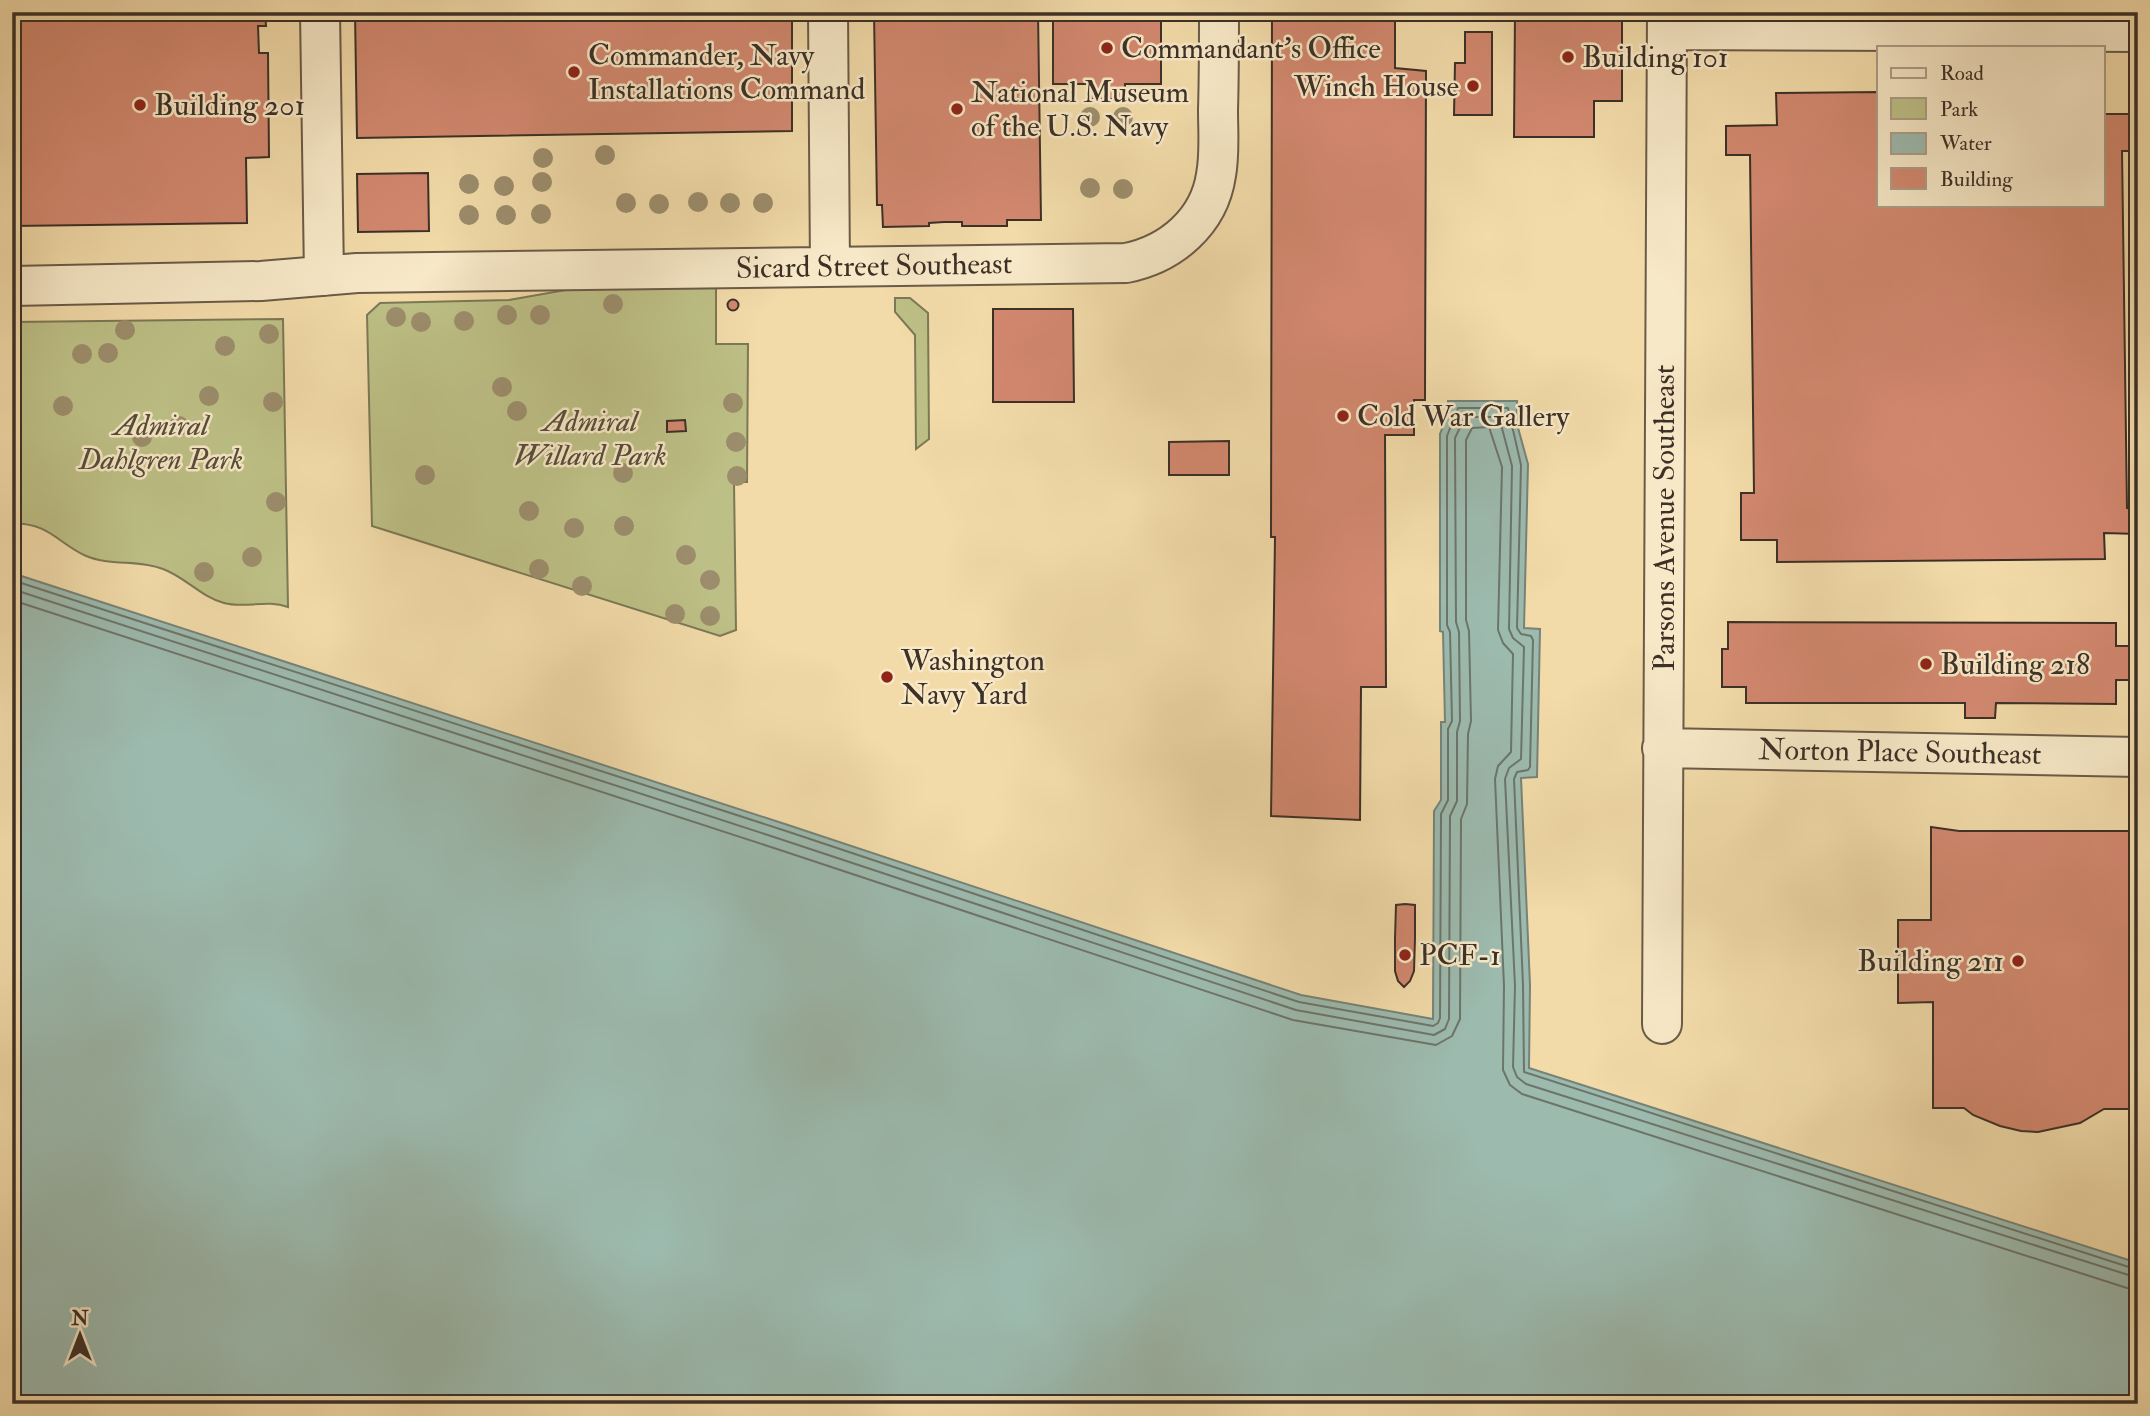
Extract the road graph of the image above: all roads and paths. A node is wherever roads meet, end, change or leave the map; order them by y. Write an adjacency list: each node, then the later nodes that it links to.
1 (320, 12): 9 (street)
2 (828, 12): 8 (street)
3 (1219, 12): 8 (street, Sicard Street Southeast)
4 (1667, 21): 6 (street); 11 (street, Parsons Avenue Southeast)
5 (2138, 32): 7 (street)
6 (1882, 40): 7 (street)
7 (2076, 40)
8 (830, 267): 9 (street, Sicard Street Southeast)
9 (324, 276): 10 (street, Sicard Street Southeast)
10 (12, 286)
11 (1662, 748): 12 (street, Norton Place Southeast); 13 (street, Parsons Avenue Southeast)
12 (2138, 757)
13 (1662, 1024)

